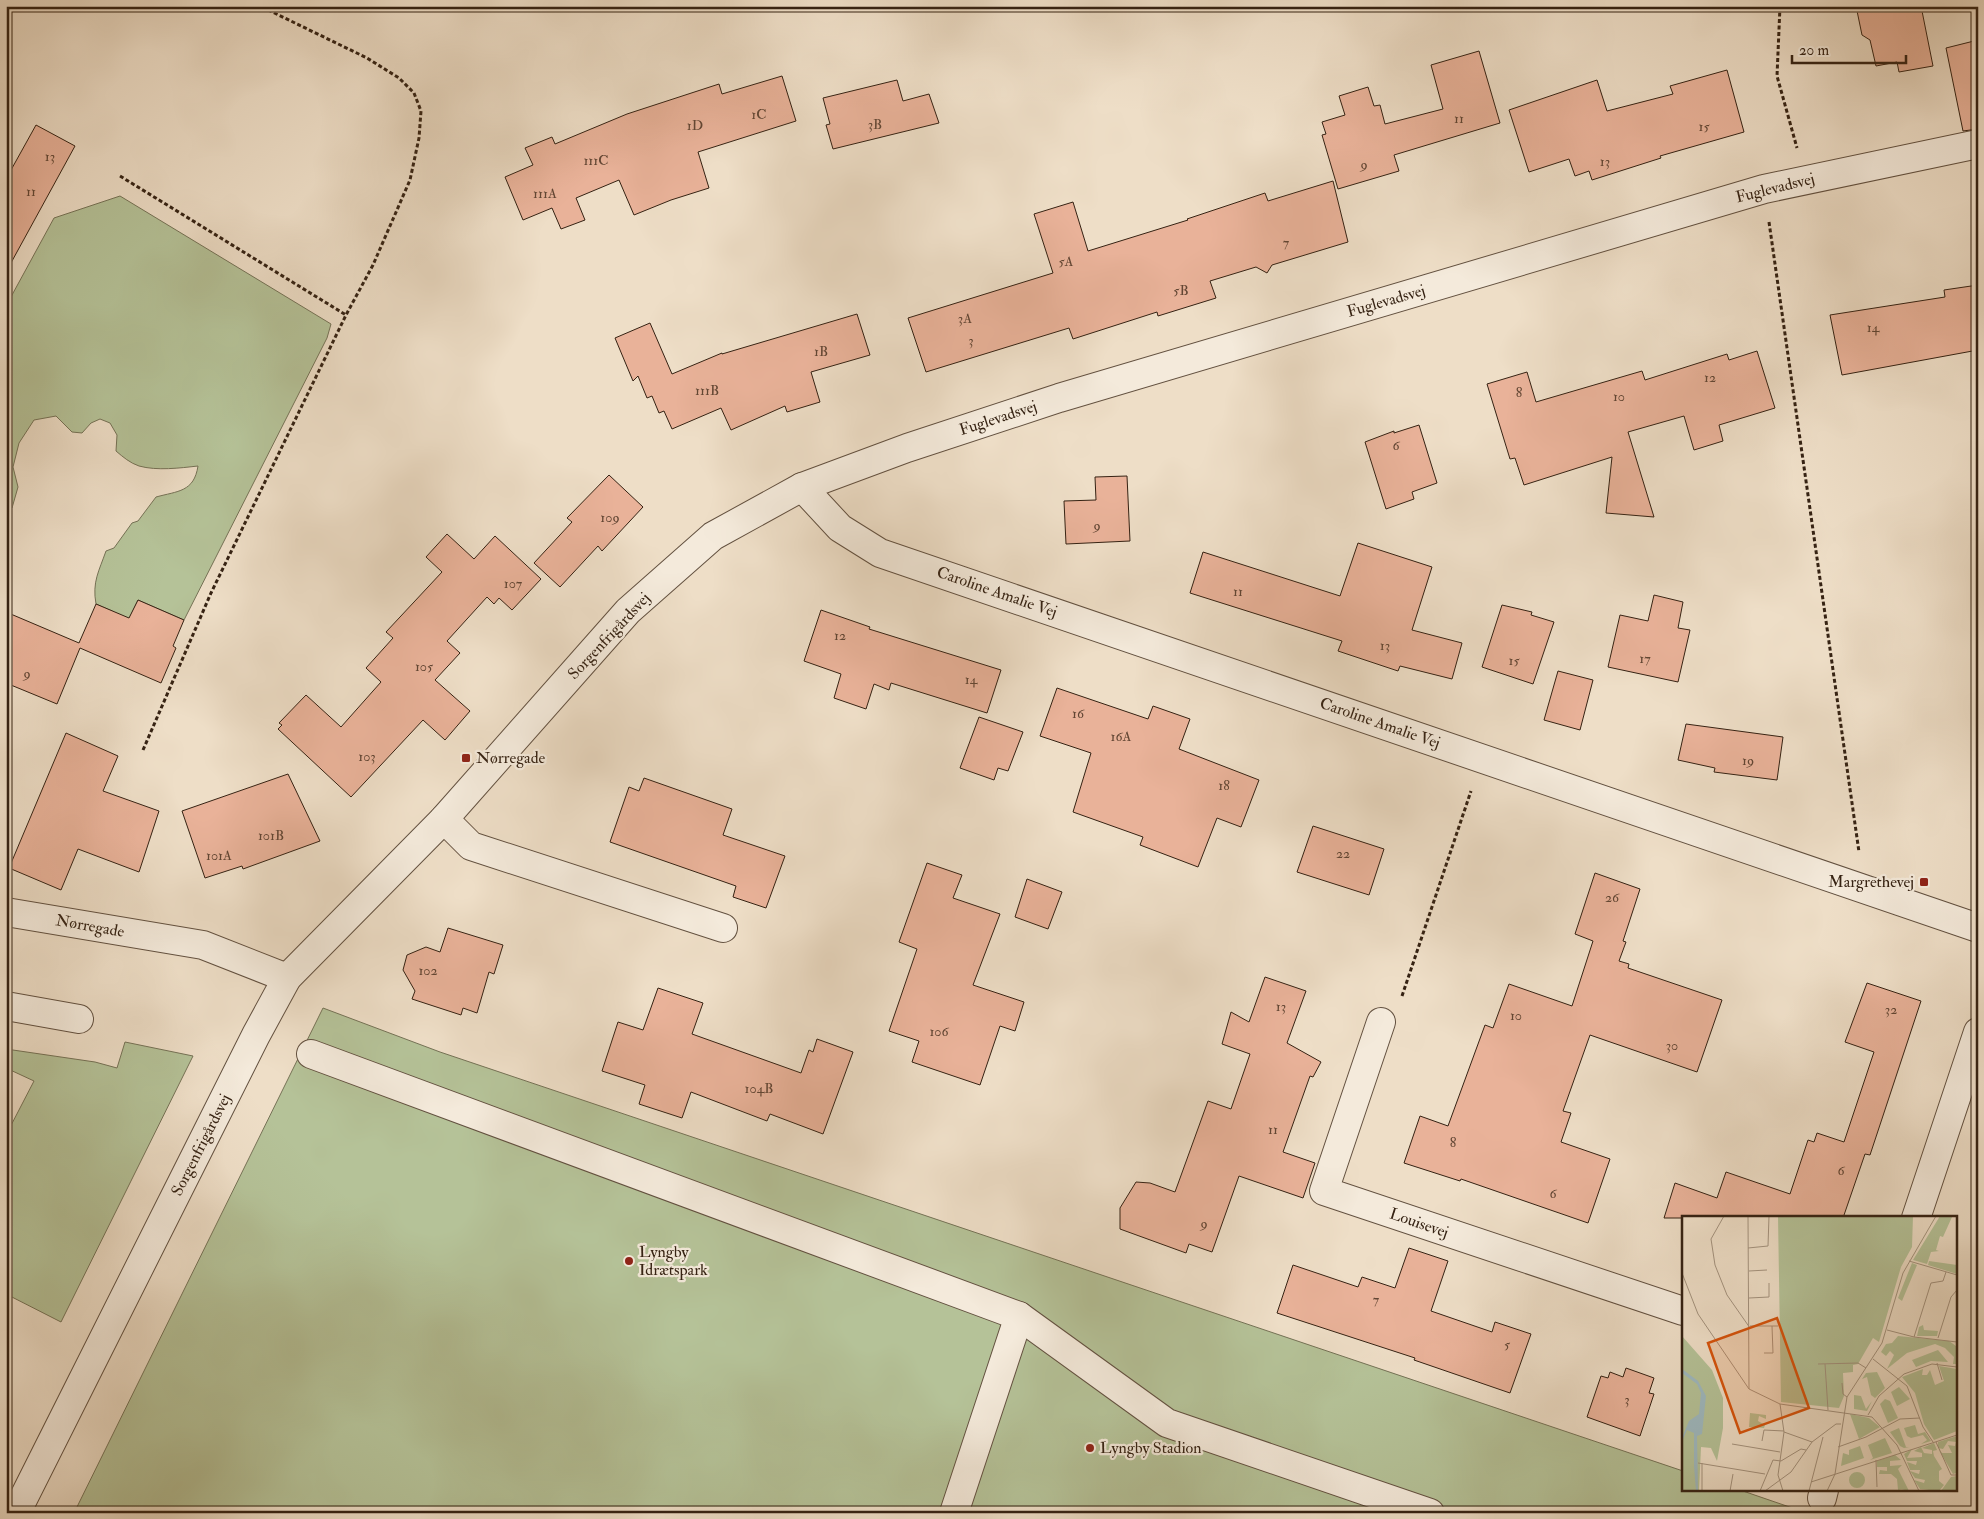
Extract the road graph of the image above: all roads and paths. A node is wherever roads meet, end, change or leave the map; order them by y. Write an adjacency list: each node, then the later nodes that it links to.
1 (260, 6): 7 (path)
2 (1780, 6): 5 (path)
3 (1978, 144): 5 (street, Fuglevadsvej)
4 (120, 176): 7 (path)
5 (1805, 180): 6 (street, Fuglevadsvej)
6 (1764, 189): 8 (street, Fuglevadsvej); 12 (path)
7 (346, 316): 9 (path)
8 (802, 487): 10 (street, Caroline Amalie Vej); 11 (street, Sorgenfrigårdsvej)
9 (143, 750)
10 (1482, 758): 12 (street, Caroline Amalie Vej); 19 (path)
11 (444, 819): 15 (street); 16 (street, Sorgenfrigårdsvej)
12 (1852, 884): 14 (street, Caroline Amalie Vej)
13 (6, 912): 16 (street, Nørregade)
14 (1975, 921)
15 (723, 928)
16 (287, 978): 25 (street, Sorgenfrigårdsvej)
17 (6, 1006): 18 (street)
18 (79, 1019)
19 (1381, 1022): 23 (street, Louisevej)
20 (1978, 1032): 22 (street)
21 (311, 1054): 24 (street)
22 (1917, 1216)
23 (1682, 1311)
24 (1019, 1316): 26 (street); 27 (street)
25 (16, 1513)
26 (954, 1513)
27 (1430, 1513)

